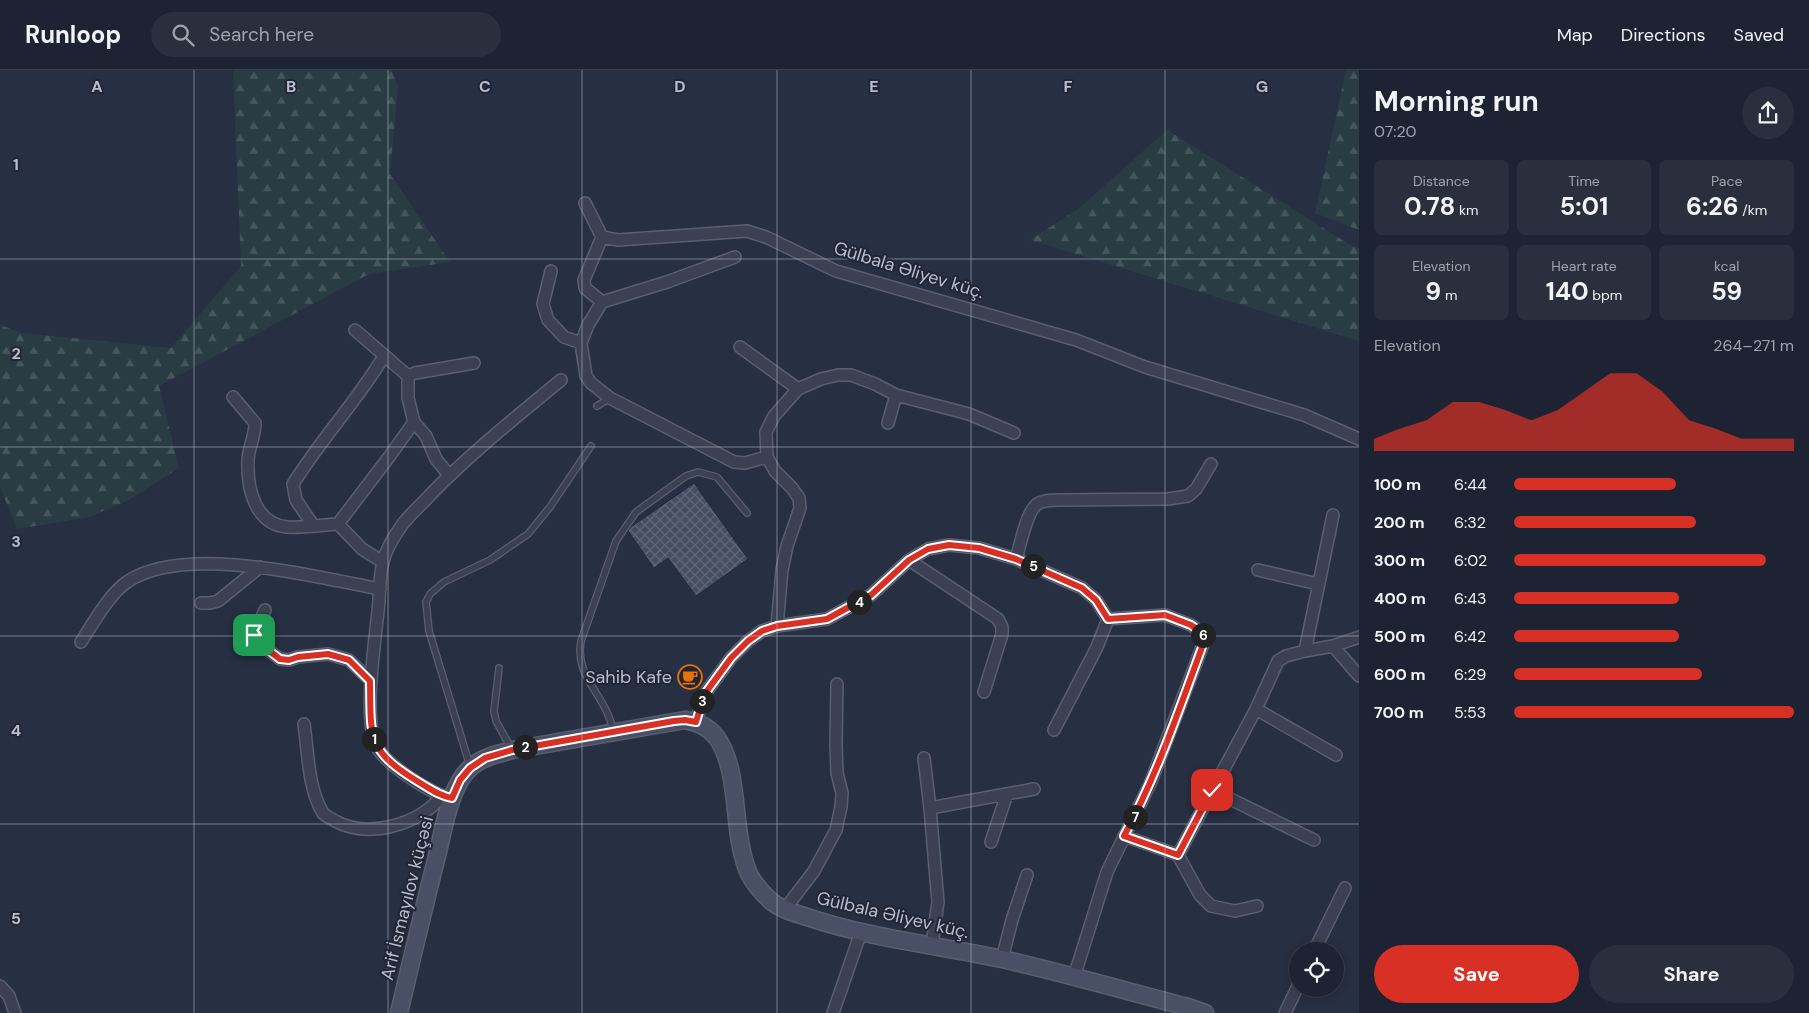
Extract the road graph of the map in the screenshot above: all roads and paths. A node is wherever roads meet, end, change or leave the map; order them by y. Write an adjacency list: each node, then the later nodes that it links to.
1 (585, 203): 2 (street)
2 (602, 237): 5 (street); 21 (street, Gülbala Əliyev küç.)
3 (735, 258): 5 (street)
4 (551, 271): 7 (street)
5 (602, 302): 7 (street)
6 (355, 330): 9 (street)
7 (581, 343): 16 (street)
8 (740, 347): 13 (street)
9 (384, 356): 11 (street); 29 (street)
10 (474, 363): 11 (street)
11 (408, 376): 18 (street)
12 (561, 380): 25 (street)
13 (798, 389): 14 (street); 23 (street)
14 (896, 395): 19 (street); 20 (street)
15 (233, 397): 29 (street)
16 (610, 398): 17 (lane); 23 (street)
17 (597, 406)
18 (414, 422): 25 (street); 28 (street)
19 (888, 423)
20 (1014, 433)
21 (1359, 439)
22 (591, 446): 58 (lane)
23 (767, 457): 40 (street)
24 (1211, 464): 30 (street)
25 (449, 475): 32 (street)
26 (747, 513): 54 (lane)
27 (1334, 515): 35 (street)
28 (338, 524): 29 (street); 32 (street)
29 (313, 525)
30 (1016, 559): 31 (street); 39 (street)
31 (909, 560): 40 (street); 49 (street)
32 (383, 562): 36 (street)
33 (260, 567): 36 (street); 37 (street); 42 (street)
34 (1258, 570): 35 (street)
35 (1318, 584): 44 (street)
36 (380, 589): 47 (street)
37 (201, 603)
38 (265, 610): 47 (street)
39 (1108, 619): 53 (street); 64 (street)
40 (777, 626): 51 (street)
41 (1359, 637): 43 (street)
42 (81, 642)
43 (1333, 646): 44 (street); 46 (street)
44 (1304, 650): 50 (street)
45 (499, 668): 55 (lane)
46 (1359, 676)
47 (370, 681): 62 (street)
48 (837, 684): 71 (street)
49 (984, 692)
50 (1256, 709): 56 (street); 60 (street)
51 (696, 722): 54 (street); 71 (street, Gülbala Əliyev küç.)
52 (304, 724): 62 (street)
53 (1054, 730)
54 (613, 732): 55 (street)
55 (512, 750): 58 (street)
56 (1336, 755)
57 (924, 758): 63 (street)
58 (470, 768): 62 (street, Arif İsmayılov küçəsi)
59 (1034, 789): 61 (street)
60 (1212, 790): 65 (street); 67 (street)
61 (1007, 794): 63 (street); 66 (street)
62 (447, 797): 80 (street, Arif İsmayılov küçəsi)
63 (930, 808): 74 (street)
64 (1124, 836): 67 (street); 76 (street)
65 (1314, 840)
66 (991, 842)
67 (1178, 855): 70 (street)
68 (1028, 875): 75 (street)
69 (1345, 888): 73 (street)
70 (1258, 906)
71 (785, 909): 72 (street, Gülbala Əliyev küç.)
72 (861, 932): 74 (street, Gülbala Əliyev küç.); 81 (street)
73 (1318, 942)
74 (932, 945): 75 (street, Gülbala Əliyev küç.)
75 (1002, 960): 76 (street, Gülbala Əliyev küç.)
76 (1074, 977): 82 (street, Gülbala Əliyev küç.)
77 (0, 986): 79 (street)
78 (1293, 997): 83 (street)
79 (15, 1013)
80 (399, 1013)
81 (833, 1013)
82 (1205, 1013)
83 (1285, 1013)

